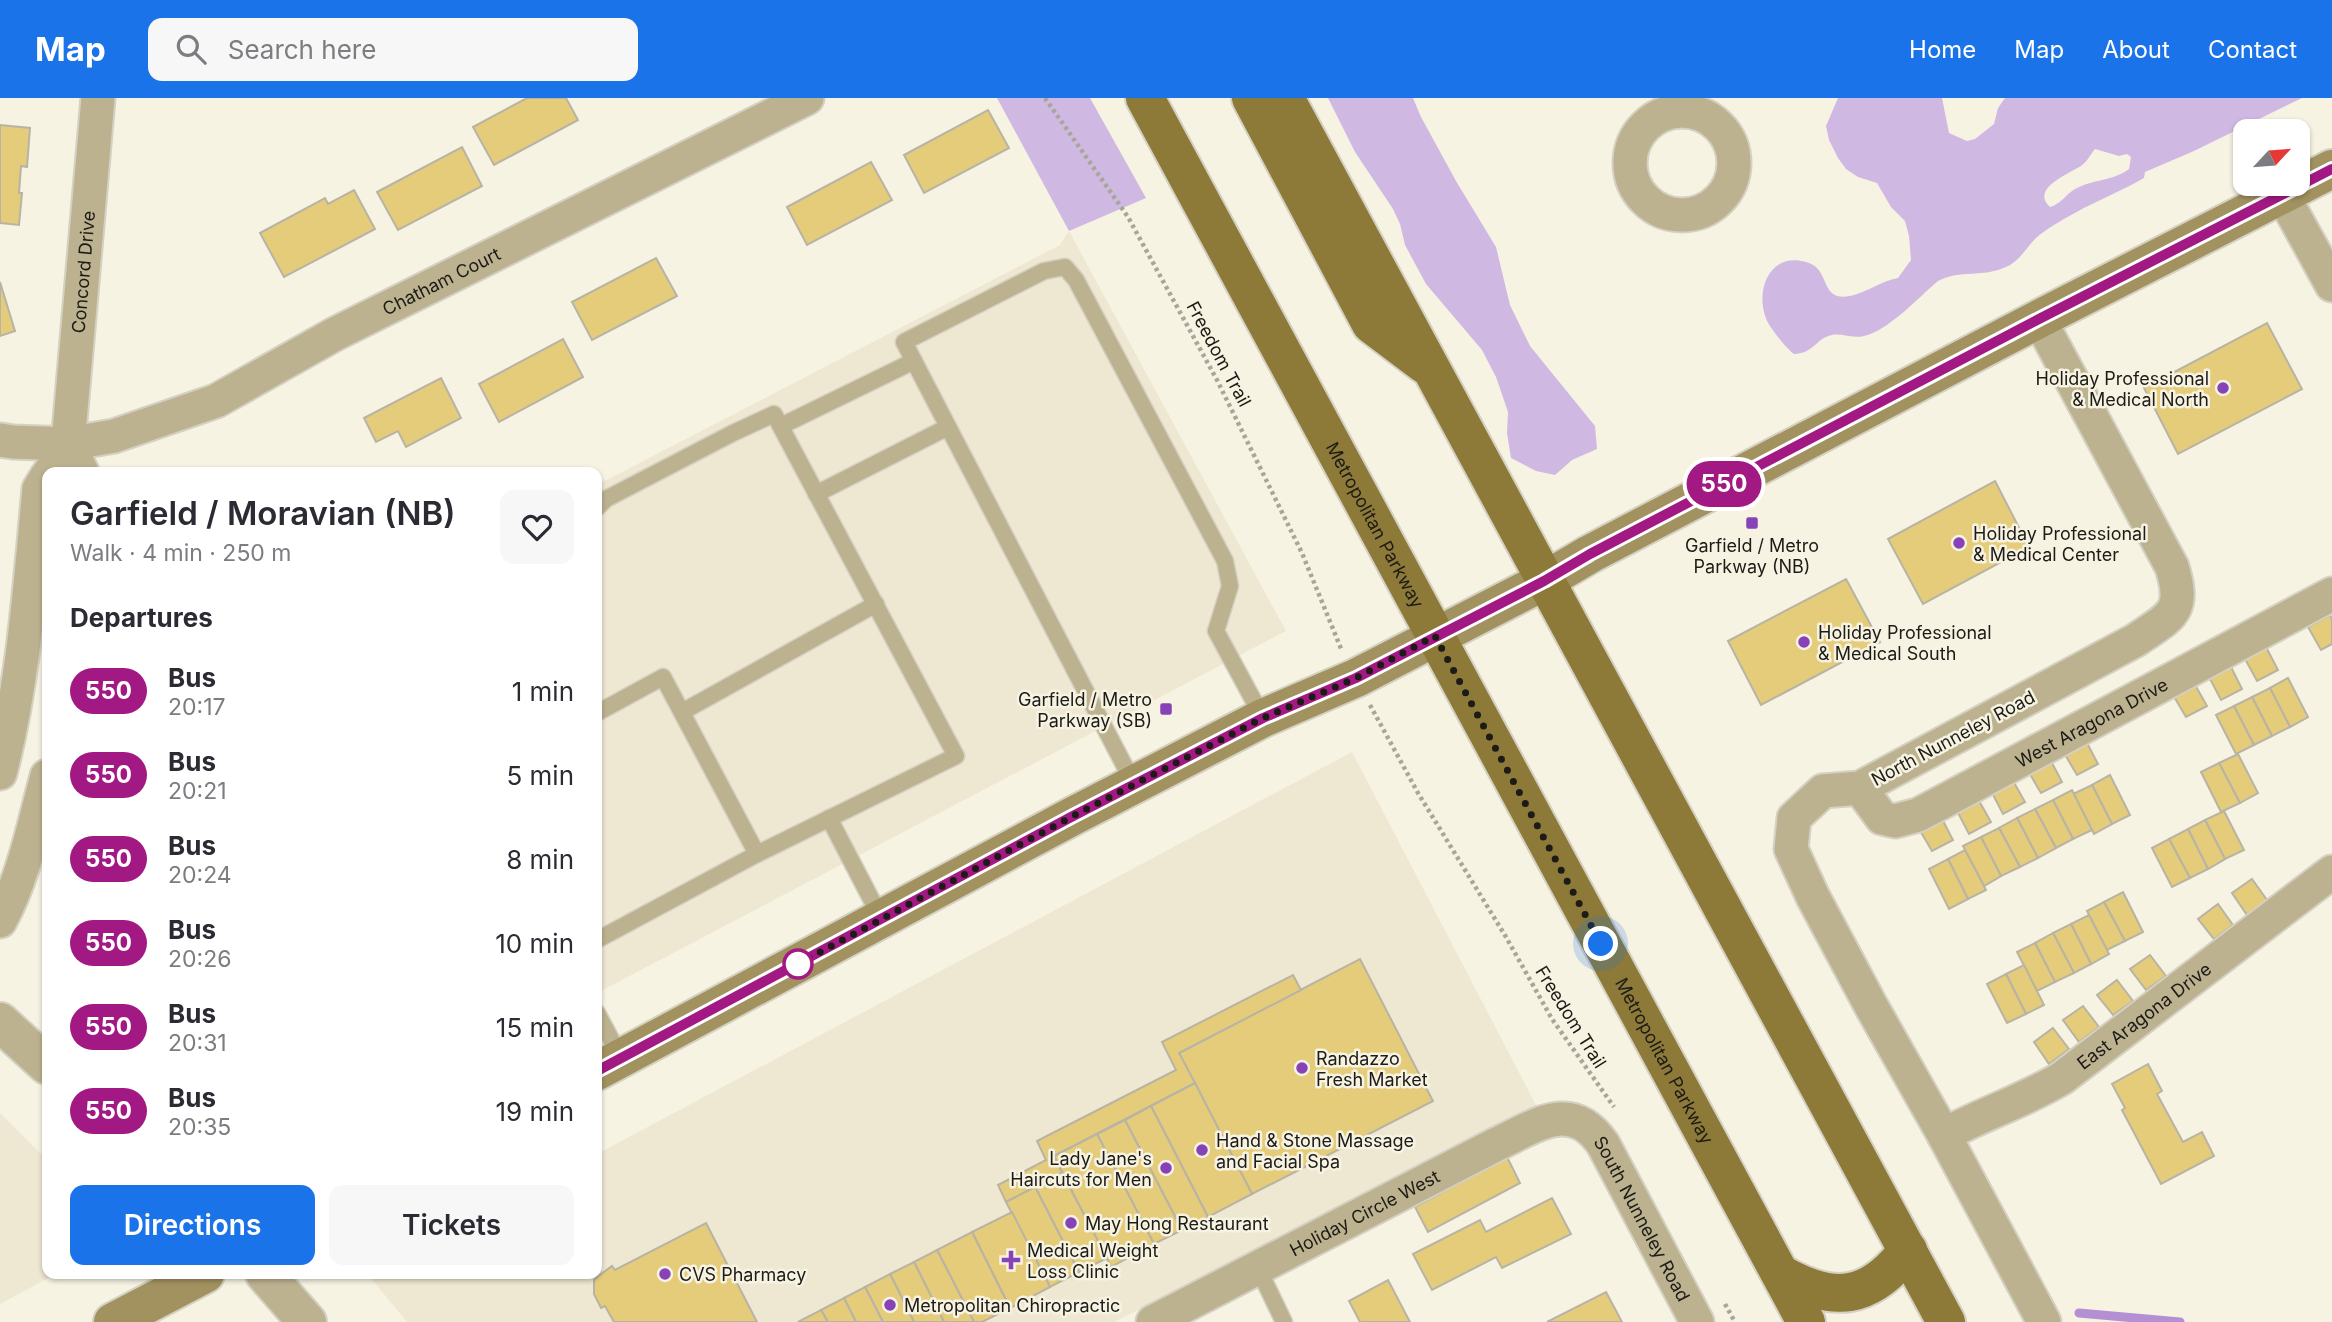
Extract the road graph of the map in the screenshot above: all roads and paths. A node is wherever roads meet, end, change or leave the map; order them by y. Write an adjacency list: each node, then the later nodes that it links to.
1 (98, 98): 18 (street, Concord Drive)
2 (807, 98): 18 (street, Chatham Court)
3 (1045, 98): 27 (path, Freedom Trail)
4 (1145, 98): 26 (main road, Metropolitan Parkway)
5 (1251, 98): 14 (main road)
6 (1285, 98): 14 (main road)
7 (2332, 169): 8 (main road)
8 (2310, 180)
9 (2278, 196): 12 (main road)
10 (2283, 196): 11 (street)
11 (2332, 285)
12 (2039, 319): 23 (main road); 34 (street, North Nunneley Road)
13 (914, 361): 15 (lane); 16 (lane); 30 (lane)
14 (1434, 372): 23 (main road)
15 (781, 426): 21 (lane); 22 (lane)
16 (948, 427): 21 (lane); 33 (lane)
17 (0, 440): 18 (street, Chatham Court)
18 (75, 458): 19 (street, Concord Drive)
19 (60, 467)
20 (42, 484): 32 (street, Concord Drive)
21 (816, 494): 25 (lane)
22 (602, 504)
23 (1544, 581): 26 (main road); 49 (main road)
24 (2332, 594): 34 (street, West Aragona Drive)
25 (876, 604): 29 (lane); 36 (lane)
26 (1435, 636): 30 (main road); 51 (main road, Metropolitan Parkway)
27 (1336, 640)
28 (602, 710): 29 (lane)
29 (682, 712): 37 (lane)
30 (1263, 718): 33 (main road)
31 (1382, 728): 46 (path, Freedom Trail)
32 (0, 773)
33 (1134, 785): 39 (main road)
34 (1860, 788): 48 (street, North Nunneley Road)
35 (42, 794): 40 (street)
36 (829, 818): 37 (lane); 39 (lane)
37 (757, 854): 41 (lane)
38 (2332, 872): 48 (street, East Aragona Drive)
39 (882, 919): 45 (main road)
40 (0, 920)
41 (602, 937)
42 (0, 1022): 44 (street)
43 (602, 1035): 45 (lane)
44 (42, 1060)
45 (609, 1065)
46 (1620, 1116)
47 (1579, 1122): 50 (street, Holiday Circle West); 59 (street, South Nunneley Road)
48 (1944, 1135): 63 (street, North Nunneley Road)
49 (1908, 1250): 51 (main road); 62 (main road)
50 (1258, 1268): 57 (street, Holiday Circle West); 58 (lane)
51 (1781, 1275): 61 (main road, Metropolitan Parkway)
52 (195, 1279): 55 (main road)
53 (269, 1279): 56 (street)
54 (1723, 1299): 60 (path)
55 (113, 1322)
56 (307, 1322)
57 (1153, 1322)
58 (1284, 1322)
59 (1697, 1322)
60 (1735, 1322)
61 (1806, 1322)
62 (1946, 1322)
63 (2044, 1322)

